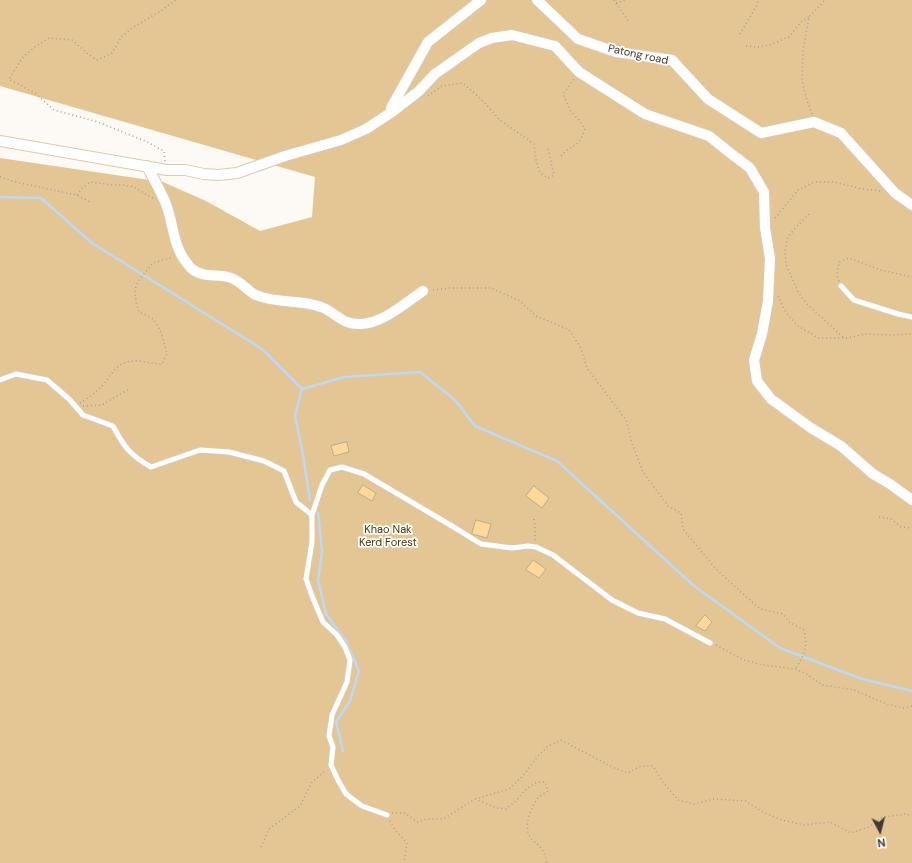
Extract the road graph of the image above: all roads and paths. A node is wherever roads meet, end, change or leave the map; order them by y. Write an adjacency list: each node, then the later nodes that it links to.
1 (176, 0): 21 (path)
2 (481, 0): 15 (street)
3 (537, 0): 16 (street, Patong road)
4 (614, 0): 8 (path)
5 (626, 0): 8 (path)
6 (758, 0): 11 (path)
7 (825, 0): 9 (path)
8 (616, 3): 10 (path)
9 (809, 17): 12 (path); 16 (path)
10 (630, 23)
11 (740, 34)
12 (746, 46)
13 (579, 72): 14 (street); 19 (path); 29 (street)
14 (408, 100): 18 (path); 21 (street)
15 (391, 108)
16 (814, 122): 23 (street)
17 (0, 140): 20 (street)
18 (548, 149)
19 (561, 156)
20 (147, 166): 21 (street); 26 (street)
21 (167, 170)
22 (0, 177): 24 (path)
23 (895, 193): 27 (street); 29 (path)
24 (77, 195): 25 (path); 26 (path)
25 (90, 202)
26 (166, 204): 30 (street)
27 (912, 206)
28 (808, 214): 37 (path)
29 (765, 228): 33 (street)
30 (180, 256): 34 (street); 40 (path)
31 (912, 277): 32 (path)
32 (841, 286): 35 (lane)
33 (769, 288): 37 (path); 41 (street)
34 (423, 291): 48 (path)
35 (912, 317)
36 (912, 334): 37 (path)
37 (844, 338)
38 (0, 380): 40 (lane)
39 (129, 389): 40 (path)
40 (75, 406): 42 (lane)
41 (912, 500)
42 (312, 515): 46 (lane); 50 (lane)
43 (879, 517): 45 (path)
44 (534, 519): 46 (path)
45 (912, 528)
46 (536, 548): 47 (lane)
47 (710, 643): 48 (path)
48 (795, 669): 49 (path)
49 (912, 706)
50 (332, 765): 52 (lane); 54 (path)
51 (476, 798): 52 (path); 53 (path); 56 (path)
52 (387, 815): 55 (path)
53 (912, 816)
54 (261, 847)
55 (404, 863)
56 (547, 863)

